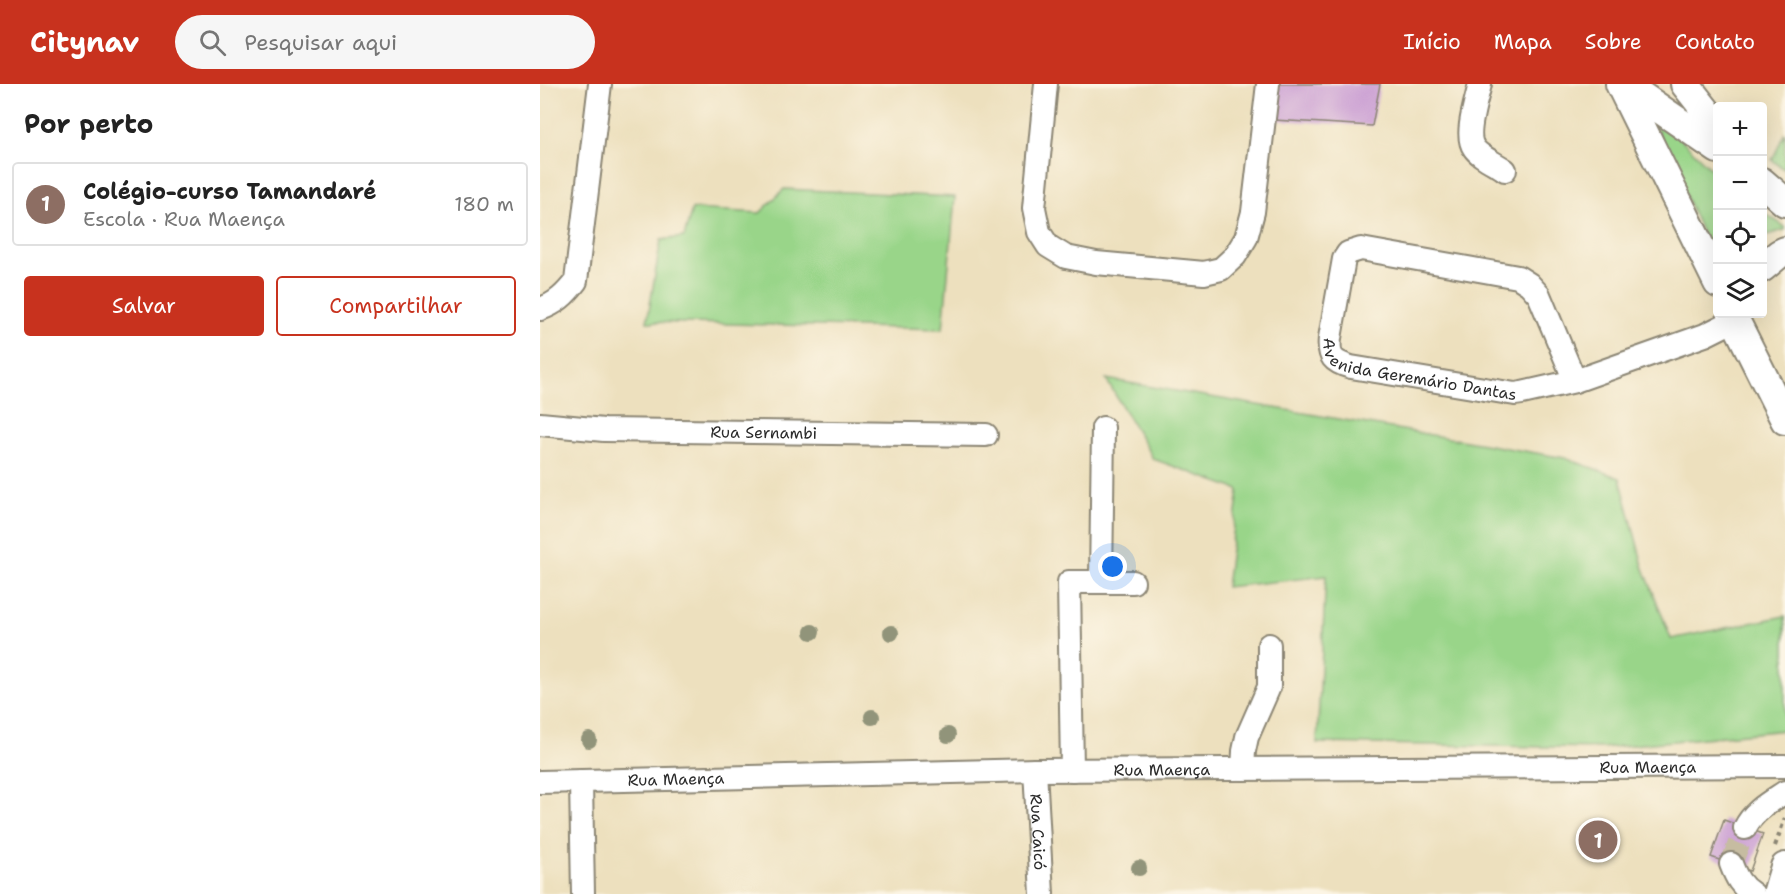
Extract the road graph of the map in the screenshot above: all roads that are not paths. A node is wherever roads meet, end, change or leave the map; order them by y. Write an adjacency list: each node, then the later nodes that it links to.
1 (600, 84): 15 (street)
2 (1046, 84): 3 (street)
3 (1268, 84)
4 (1480, 84): 9 (street)
5 (1622, 84): 8 (main road); 14 (main road)
6 (1685, 84): 7 (main road)
7 (1713, 120)
8 (1713, 146)
9 (1505, 170)
10 (1767, 186): 11 (main road)
11 (1785, 202)
12 (1785, 251): 13 (main road)
13 (1767, 264)
14 (1713, 273)
15 (540, 309)
16 (1730, 318): 18 (street, Avenida Geremário Dantas)
17 (1735, 318): 19 (main road, Avenida Geremário Dantas)
18 (1575, 381): 18 (street, Avenida Geremário Dantas)
19 (1785, 420)
20 (540, 424): 22 (street, Rua Sernambi)
21 (1103, 428): 23 (street)
22 (986, 435)
23 (1101, 582): 24 (street); 29 (street)
24 (1133, 582)
25 (1269, 645): 27 (street)
26 (1785, 766): 27 (street, Rua Maença)
27 (1243, 769): 29 (street, Rua Maença)
28 (1035, 770): 29 (street, Rua Maença); 31 (street, Rua Maença); 37 (street, Rua Caicó)
29 (1072, 770)
30 (540, 782): 31 (street, Rua Maença)
31 (581, 782): 36 (street)
32 (1785, 792): 33 (street)
33 (1745, 828)
34 (1731, 864): 38 (street)
35 (1785, 867): 39 (main road)
36 (583, 894)
37 (1042, 894)
38 (1753, 894)
39 (1777, 894)

